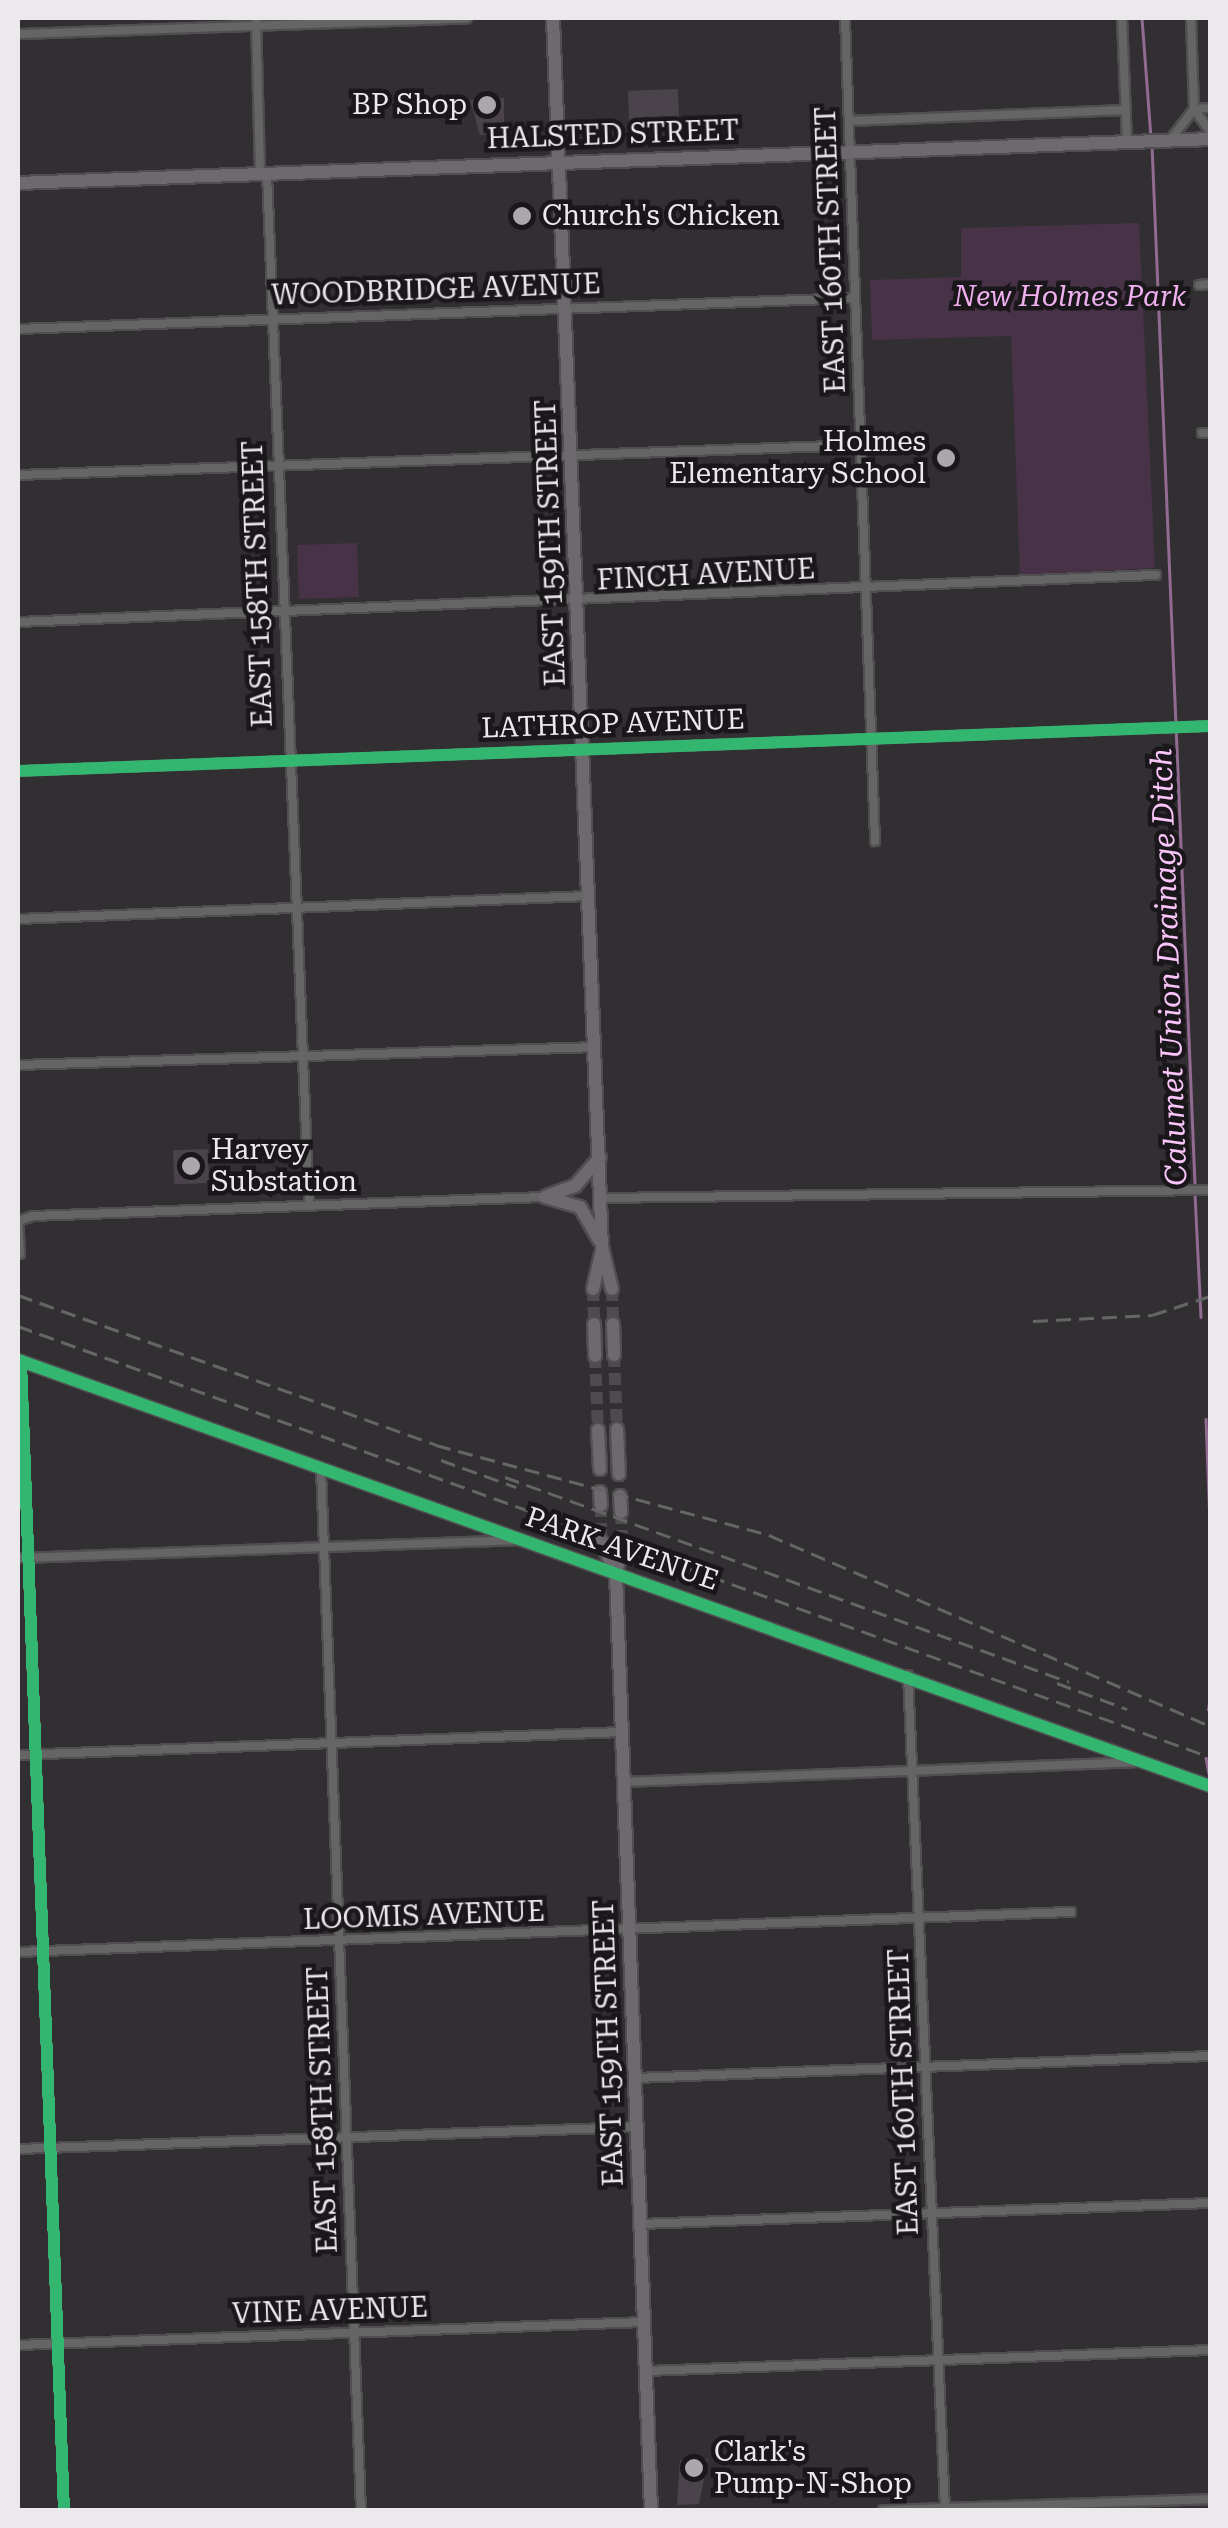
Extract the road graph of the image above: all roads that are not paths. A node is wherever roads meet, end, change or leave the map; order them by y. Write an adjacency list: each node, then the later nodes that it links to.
1 (467, 18): 6 (street)
2 (553, 18): 17 (main road, EAST 159TH STREET)
3 (845, 18): 11 (street, EAST 160TH STREET)
4 (1122, 18): 10 (street)
5 (1192, 18): 9 (street)
6 (256, 21): 7 (street); 18 (street, EAST 158TH STREET)
7 (18, 34)
8 (1210, 108): 9 (street)
9 (1194, 109): 12 (street); 14 (street)
10 (1126, 110): 11 (street); 15 (street)
11 (849, 122): 16 (street, EAST 160TH STREET)
12 (1210, 131)
13 (1210, 139): 14 (main road, HALSTED STREET)
14 (1170, 140): 15 (main road, HALSTED STREET)
15 (1127, 142): 16 (main road, HALSTED STREET)
16 (850, 152): 17 (main road, HALSTED STREET); 22 (street, EAST 160TH STREET)
17 (558, 162): 18 (main road, HALSTED STREET); 23 (main road, EAST 159TH STREET)
18 (263, 173): 19 (main road, HALSTED STREET); 24 (street, EAST 158TH STREET)
19 (18, 182)
20 (1210, 284): 21 (street)
21 (1199, 285)
22 (856, 298): 23 (street, WOODBRIDGE AVENUE); 26 (street, EAST 160TH STREET)
23 (566, 308): 24 (street, WOODBRIDGE AVENUE); 27 (main road, EAST 159TH STREET)
24 (272, 319): 25 (street, WOODBRIDGE AVENUE); 28 (street, EAST 158TH STREET)
25 (18, 329)
26 (861, 444): 27 (street); 31 (street, EAST 160TH STREET)
27 (573, 457): 28 (street); 32 (main road, EAST 159TH STREET)
28 (278, 466): 29 (street); 33 (street, EAST 158TH STREET)
29 (18, 475)
30 (1156, 575): 31 (street, FINCH AVENUE)
31 (866, 590): 32 (street, FINCH AVENUE); 36 (street, EAST 160TH STREET)
32 (579, 604): 33 (street, FINCH AVENUE); 37 (main road, EAST 159TH STREET)
33 (284, 613): 34 (street, FINCH AVENUE); 38 (street, EAST 158TH STREET)
34 (18, 622)
35 (1210, 726): 36 (street, LATHROP AVENUE)
36 (872, 738): 37 (street, LATHROP AVENUE); 40 (street, EAST 160TH STREET)
37 (584, 750): 38 (street, LATHROP AVENUE); 41 (main road, EAST 159TH STREET)
38 (290, 761): 39 (street, LATHROP AVENUE); 42 (street, EAST 158TH STREET)
39 (18, 771)
40 (876, 841)
41 (590, 896): 42 (street); 44 (main road, EAST 159TH STREET)
42 (296, 908): 43 (street); 45 (street, EAST 158TH STREET)
43 (18, 919)
44 (596, 1047): 45 (street); 47 (main road, EAST 159TH STREET)
45 (303, 1056): 46 (street); 51 (street, EAST 158TH STREET)
46 (18, 1066)
47 (600, 1157): 49 (main road); 50 (main road, EAST 159TH STREET)
48 (1210, 1190): 50 (street)
49 (545, 1197): 51 (street); 53 (main road)
50 (601, 1198): 53 (main road, EAST 159TH STREET)
51 (309, 1206): 52 (street)
52 (18, 1221): 54 (street)
53 (602, 1246): 55 (main road, EAST 159TH STREET); 56 (main road, EAST 159TH STREET)
54 (20, 1254)
55 (592, 1289)
56 (612, 1289)
57 (594, 1324): 59 (main road)
58 (613, 1324): 60 (main road)
59 (596, 1356)
60 (614, 1356)
61 (19, 1361): 64 (street, PARK AVENUE); 73 (street)
62 (617, 1429): 66 (main road)
63 (598, 1430): 65 (main road)
64 (321, 1469): 69 (street, PARK AVENUE); 71 (street, EAST 158TH STREET)
65 (600, 1469)
66 (619, 1474)
67 (620, 1496): 68 (main road)
68 (620, 1512)
69 (518, 1540): 71 (street); 75 (street, PARK AVENUE)
70 (602, 1541): 75 (main road, EAST 159TH STREET)
71 (323, 1547): 73 (street); 78 (street, EAST 158TH STREET)
72 (622, 1547): 75 (main road, EAST 159TH STREET)
73 (30, 1557): 74 (street); 79 (street)
74 (18, 1558)
75 (616, 1574): 76 (street, PARK AVENUE); 77 (main road, EAST 159TH STREET)
76 (908, 1675): 81 (street, PARK AVENUE); 82 (street, EAST 160TH STREET)
77 (622, 1732): 78 (street); 83 (main road, EAST 159TH STREET)
78 (332, 1744): 79 (street); 88 (street, EAST 158TH STREET)
79 (38, 1755): 80 (street); 90 (street)
80 (18, 1756)
81 (1142, 1762): 82 (street); 84 (street, PARK AVENUE)
82 (914, 1773): 83 (street); 86 (street, EAST 160TH STREET)
83 (624, 1782): 87 (main road, EAST 159TH STREET)
84 (1210, 1786)
85 (1072, 1912): 86 (street, LOOMIS AVENUE)
86 (919, 1917): 87 (street, LOOMIS AVENUE); 92 (street, EAST 160TH STREET)
87 (630, 1931): 88 (street, LOOMIS AVENUE); 93 (main road, EAST 159TH STREET)
88 (339, 1941): 90 (street, LOOMIS AVENUE); 95 (street, EAST 158TH STREET)
89 (18, 1952): 90 (street, LOOMIS AVENUE)
90 (44, 1952): 96 (street)
91 (1210, 2056): 92 (street)
92 (926, 2067): 93 (street); 99 (street, EAST 160TH STREET)
93 (635, 2078): 94 (main road, EAST 159TH STREET)
94 (637, 2127): 95 (street); 100 (main road, EAST 159TH STREET)
95 (347, 2137): 96 (street); 102 (street, EAST 158TH STREET)
96 (51, 2148): 97 (street); 103 (street)
97 (18, 2149)
98 (1210, 2202): 99 (street)
99 (932, 2213): 100 (street); 106 (street, EAST 160TH STREET)
100 (640, 2224): 101 (main road, EAST 159TH STREET)
101 (644, 2322): 102 (street, VINE AVENUE); 107 (main road, EAST 159TH STREET)
102 (354, 2332): 103 (street, VINE AVENUE); 111 (street, EAST 158TH STREET)
103 (58, 2343): 104 (street, VINE AVENUE); 110 (street)
104 (18, 2345)
105 (1210, 2350): 106 (street)
106 (938, 2360): 107 (street); 109 (street, EAST 160TH STREET)
107 (646, 2371): 112 (main road, EAST 159TH STREET)
108 (1210, 2498): 109 (street)
109 (945, 2509): 113 (street)
110 (64, 2510)
111 (361, 2510)
112 (651, 2510)
113 (883, 2510)

